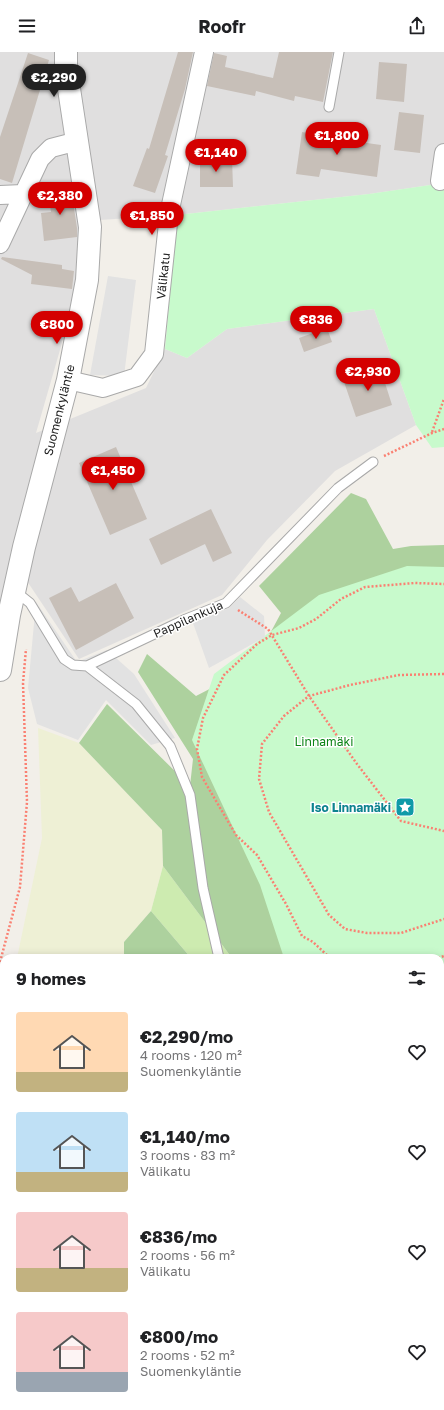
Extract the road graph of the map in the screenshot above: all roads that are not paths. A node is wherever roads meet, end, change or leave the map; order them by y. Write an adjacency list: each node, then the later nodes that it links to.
1 (66, 52): 5 (street, Suomenkyläntie)
2 (204, 52): 11 (street, Välikatu)
3 (339, 52): 4 (lane)
4 (329, 107)
5 (78, 141): 8 (street); 11 (street, Suomenkyläntie)
6 (444, 153): 7 (street)
7 (440, 181)
8 (23, 194): 9 (street); 10 (street)
9 (0, 195)
10 (0, 244)
11 (68, 380): 13 (street, Suomenkyläntie)
12 (373, 462): 15 (lane, Pappilankuja)
13 (15, 591): 14 (street, Suomenkyläntie); 15 (lane)
14 (2, 637): 16 (street, Suomenkyläntie)
15 (87, 666): 17 (lane)
16 (0, 670)
17 (218, 954)

